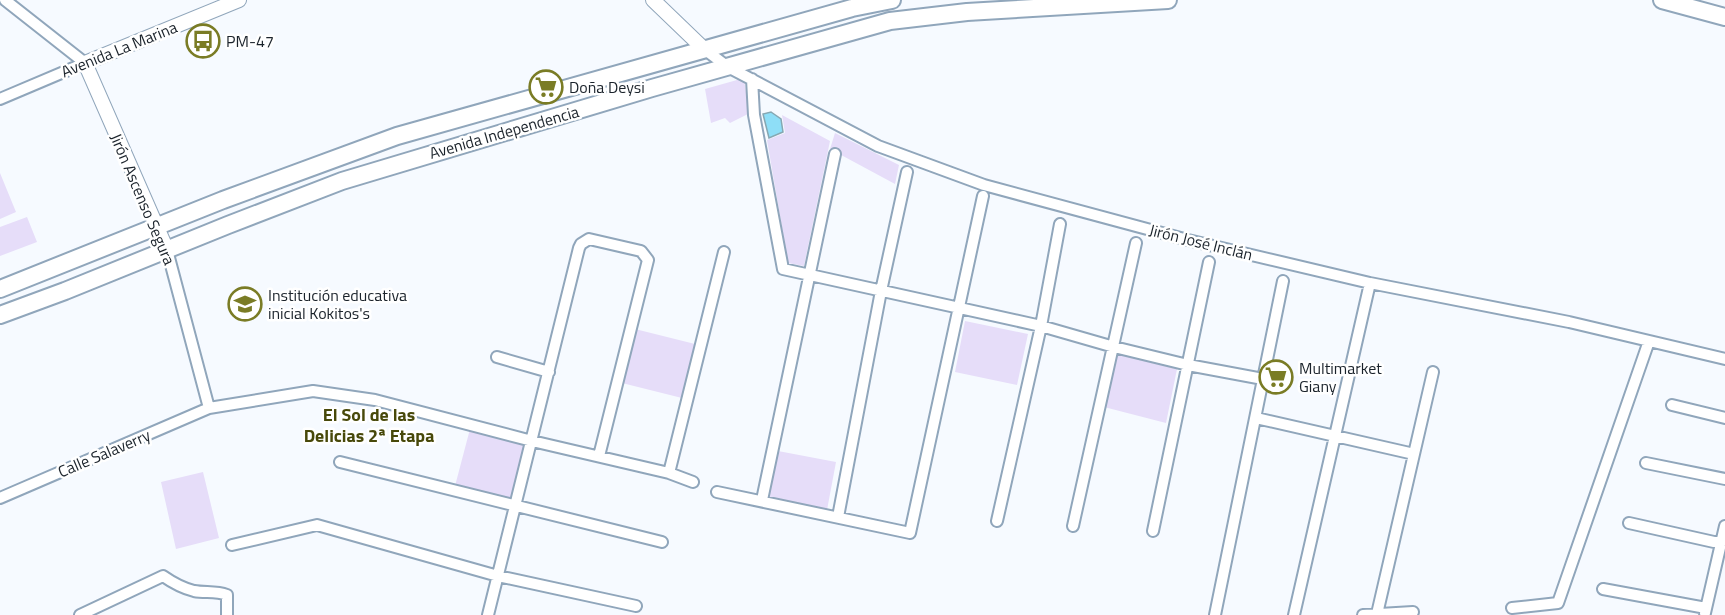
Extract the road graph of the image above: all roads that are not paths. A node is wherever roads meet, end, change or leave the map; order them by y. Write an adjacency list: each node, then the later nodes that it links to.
1 (5, 0): 12 (street)
2 (239, 0): 12 (street, Avenida La Marina)
3 (652, 0): 11 (street)
4 (892, 0): 8 (main road, Avenida Independencia)
5 (1162, 0): 6 (main road, Avenida Independencia); 10 (main road, Avenida Independencia)
6 (1168, 0)
7 (1662, 0): 9 (main road)
8 (852, 8): 10 (main road); 11 (main road, Avenida Independencia)
9 (1725, 17)
10 (859, 30): 13 (main road, Avenida Independencia)
11 (704, 49): 13 (street, Jirón José Inclán); 16 (main road, Avenida Independencia)
12 (85, 63): 15 (street, Avenida La Marina); 26 (street, Jirón Ascenso Segura)
13 (728, 67): 14 (street, Jirón José Inclán); 17 (main road, Avenida Independencia)
14 (752, 79): 31 (street); 33 (street, Jirón José Inclán)
15 (0, 99)
16 (515, 104): 17 (main road); 19 (main road, Avenida Independencia)
17 (522, 128): 22 (main road, Avenida Independencia)
18 (835, 154): 31 (street)
19 (320, 164): 21 (main road, Avenida Independencia); 22 (main road)
20 (907, 172): 35 (street)
21 (265, 185): 24 (main road); 26 (main road, Avenida Independencia)
22 (329, 186): 24 (main road, Avenida Independencia)
23 (983, 196): 36 (street)
24 (274, 207): 28 (main road, Avenida Independencia)
25 (1060, 224): 38 (street)
26 (156, 227): 28 (street, Jirón Ascenso Segura); 34 (main road, Avenida Independencia)
27 (1136, 243): 40 (street)
28 (167, 250): 37 (main road, Avenida Independencia); 48 (street, Jirón Ascenso Segura)
29 (724, 252): 57 (street)
30 (1209, 262): 43 (street)
31 (809, 275): 35 (street); 62 (street)
32 (1283, 281): 46 (street)
33 (1370, 284): 39 (street, Jirón José Inclán); 51 (street)
34 (0, 289)
35 (881, 291): 36 (street); 64 (street)
36 (958, 308): 38 (street); 64 (street)
37 (2, 310)
38 (1041, 326): 40 (street); 65 (street)
39 (1649, 341): 42 (street, Jirón José Inclán); 76 (street)
40 (1114, 347): 43 (street); 67 (street)
41 (497, 357): 44 (street)
42 (1725, 359)
43 (1188, 364): 46 (street); 69 (street)
44 (549, 372): 52 (street); 54 (street)
45 (1433, 372): 53 (street)
46 (1263, 379): 49 (street)
47 (1672, 405): 50 (street)
48 (209, 408): 52 (street, Calle Salaverry); 61 (street, Calle Salaverry)
49 (1256, 418): 51 (street); 83 (street)
50 (1725, 418)
51 (1335, 436): 53 (street); 84 (street)
52 (532, 441): 54 (street, Calle Salaverry); 63 (street)
53 (1414, 454): 79 (street)
54 (599, 456): 57 (street, Calle Salaverry)
55 (340, 462): 63 (street)
56 (1646, 463): 58 (street)
57 (669, 473): 59 (street, Calle Salaverry)
58 (1725, 479)
59 (693, 482)
60 (717, 492): 62 (street)
61 (0, 498)
62 (762, 500): 64 (street)
63 (516, 507): 71 (street); 73 (street)
64 (838, 517)
65 (997, 522)
66 (1629, 523): 70 (street)
67 (1073, 526)
68 (1725, 526): 70 (street)
69 (1153, 531)
70 (1724, 539): 78 (street)
71 (662, 542)
72 (232, 544): 73 (street)
73 (498, 576): 75 (street); 82 (street)
74 (1603, 589): 78 (street)
75 (636, 606)
76 (1512, 608)
77 (1413, 612): 79 (street)
78 (1705, 612)
79 (1377, 614): 85 (street)
80 (80, 615): 81 (street)
81 (227, 615)
82 (488, 615)
83 (1215, 615)
84 (1294, 615)
85 (1363, 615)

